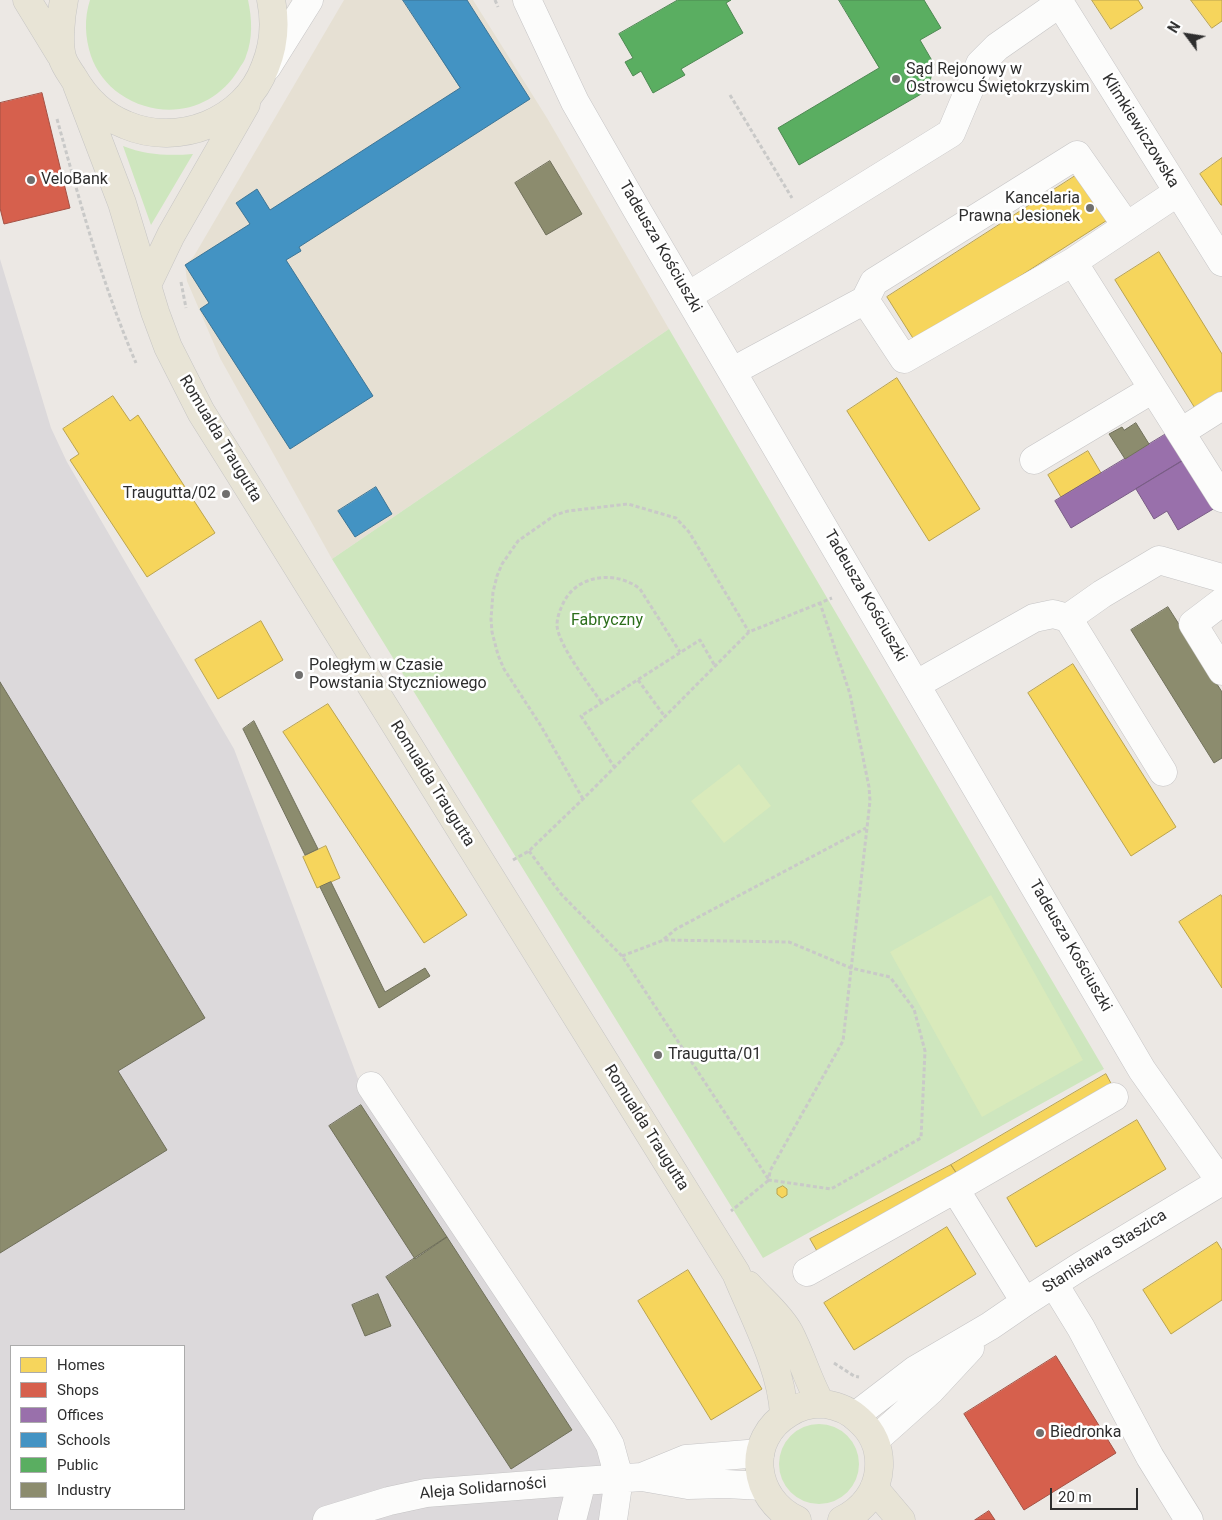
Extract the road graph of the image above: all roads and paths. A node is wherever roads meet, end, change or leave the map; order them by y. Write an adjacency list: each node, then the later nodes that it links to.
1 (27, 0): 7 (main road)
2 (64, 0): 7 (main road)
3 (271, 0): 8 (main road)
4 (309, 0): 8 (street)
5 (527, 0): 18 (street, Tadeusza Kościuszki)
6 (1059, 2): 12 (street, Klimkiewiczowska); 13 (street)
7 (62, 56): 9 (main road)
8 (258, 81): 9 (main road); 17 (main road)
9 (77, 85): 17 (main road, Romualda Traugutta)
10 (730, 95): 13 (path)
11 (56, 114): 20 (path)
12 (1178, 192): 14 (street); 16 (street, Klimkiewiczowska)
13 (807, 222): 18 (street)
14 (1126, 225): 15 (street); 19 (street)
15 (1073, 262): 19 (street); 22 (street)
16 (1222, 262)
17 (147, 285): 45 (main road, Romualda Traugutta)
18 (688, 296): 21 (street, Tadeusza Kościuszki)
19 (866, 300): 21 (street)
20 (136, 363)
21 (733, 371): 37 (street, Tadeusza Kościuszki)
22 (1153, 389): 24 (street); 25 (street)
23 (1222, 406): 24 (street)
24 (1181, 432): 26 (street)
25 (1034, 460)
26 (1222, 498)
27 (1222, 578): 31 (street)
28 (835, 596): 30 (path)
29 (1222, 602): 35 (street)
30 (820, 603): 32 (path); 43 (path)
31 (1068, 618): 37 (street); 41 (street)
32 (749, 632): 34 (path); 42 (path)
33 (680, 652): 34 (path); 36 (path); 38 (path)
34 (715, 666): 39 (path)
35 (1222, 671)
36 (638, 680): 38 (path); 39 (path)
37 (917, 684): 52 (street, Tadeusza Kościuszki)
38 (601, 702): 40 (path)
39 (665, 717): 40 (path)
40 (615, 768): 42 (path)
41 (1163, 772)
42 (583, 799): 44 (path)
43 (866, 828): 46 (path); 48 (path)
44 (529, 851): 45 (path); 47 (path)
45 (489, 875): 54 (main road, Romualda Traugutta)
46 (664, 940): 47 (path); 48 (path)
47 (622, 956): 51 (path)
48 (851, 968): 51 (path); 51 (path)
49 (371, 1086): 67 (street)
50 (1114, 1096): 53 (street)
51 (769, 1180): 54 (path)
52 (1221, 1182): 57 (street, Stanisława Staszica)
53 (955, 1189): 55 (street); 58 (street)
54 (707, 1226): 56 (main road, Romualda Traugutta)
55 (807, 1272)
56 (736, 1273): 62 (main road, Romualda Traugutta); 63 (main road, Romualda Traugutta)
57 (1054, 1284): 58 (street, Stanisława Staszica); 77 (street)
58 (1025, 1302): 59 (street, Stanisława Staszica)
59 (990, 1326): 64 (street, Stanisława Staszica); 65 (street, Stanisława Staszica)
60 (830, 1361): 61 (path)
61 (863, 1378)
62 (821, 1404): 63 (main road); 64 (main road)
63 (784, 1416): 66 (main road)
64 (855, 1416): 65 (main road)
65 (875, 1440): 70 (main road)
66 (760, 1454): 67 (street, Aleja Solidarności); 69 (main road)
67 (630, 1477): 68 (street, Aleja Solidarności); 69 (street, Aleja Solidarności); 75 (street)
68 (582, 1480): 73 (street, Aleja Solidarności); 74 (street)
69 (763, 1486): 72 (main road)
70 (874, 1488): 71 (main road); 76 (main road)
71 (854, 1517)
72 (788, 1518)
73 (327, 1520)
74 (572, 1520)
75 (613, 1520)
76 (901, 1520)
77 (1189, 1520)

